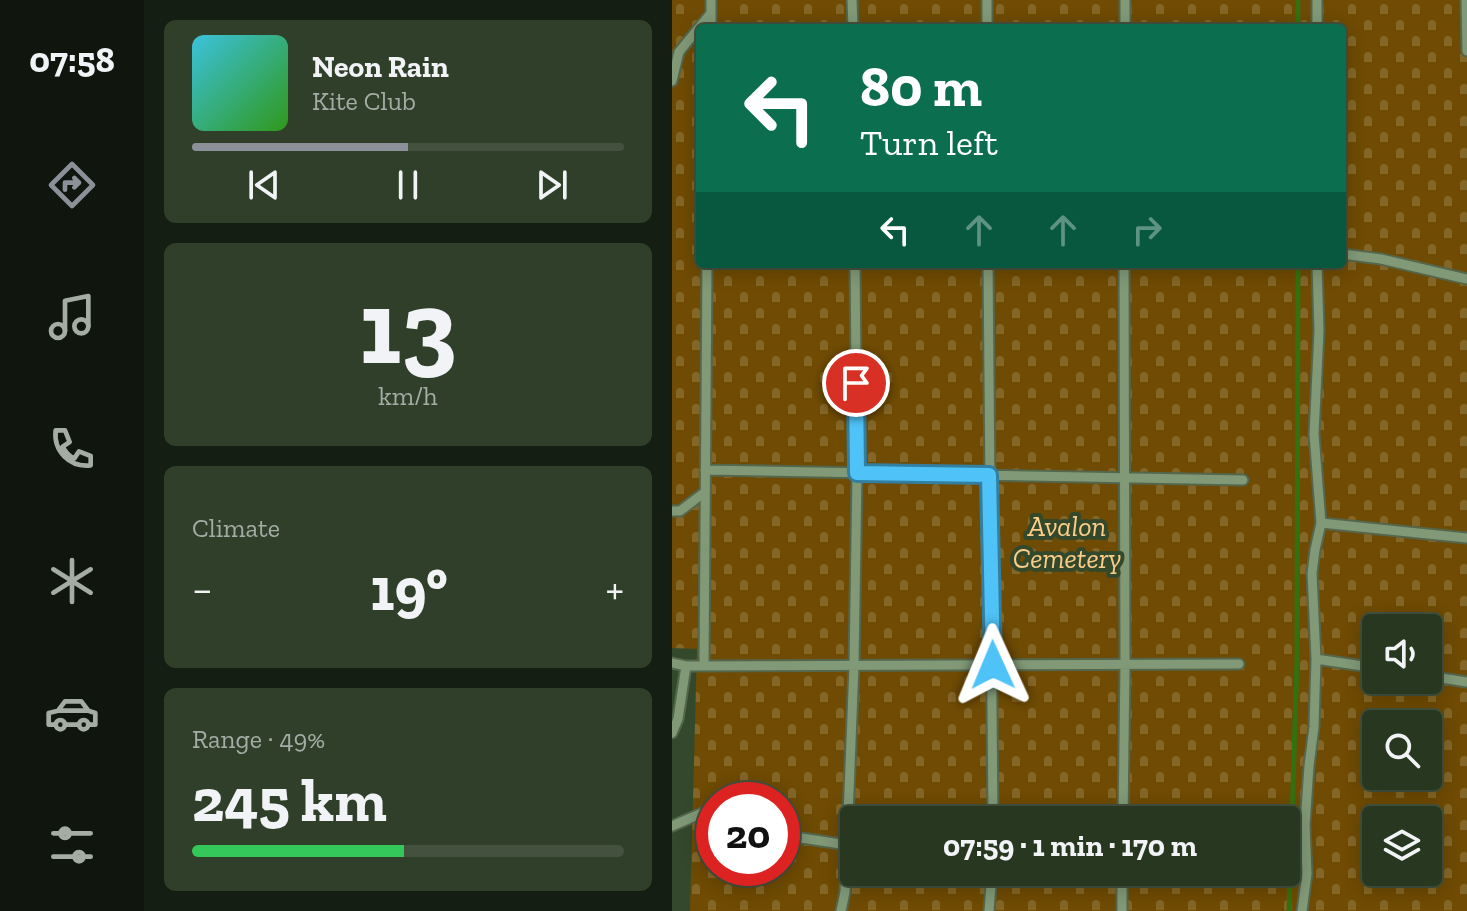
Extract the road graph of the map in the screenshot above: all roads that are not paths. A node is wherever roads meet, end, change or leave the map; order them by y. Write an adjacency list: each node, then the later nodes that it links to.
1 (711, 0): 7 (lane)
2 (852, 0): 10 (lane)
3 (987, 0): 11 (lane)
4 (1125, 0): 12 (lane)
5 (1317, 0): 13 (lane)
6 (1466, 0): 15 (lane)
7 (711, 13): 8 (lane); 9 (lane)
8 (702, 24)
9 (711, 24)
10 (853, 24)
11 (987, 24)
12 (1125, 24)
13 (1317, 24)
14 (696, 31): 16 (lane)
15 (1467, 51)
16 (672, 81)
17 (1346, 255): 23 (lane)
18 (707, 268): 24 (lane)
19 (855, 268): 25 (lane)
20 (988, 268): 26 (lane)
21 (1124, 268): 27 (lane)
22 (1317, 268): 31 (lane)
23 (1467, 279)
24 (705, 470): 25 (lane); 29 (lane)
25 (857, 473): 26 (lane); 40 (lane)
26 (989, 475): 27 (lane); 36 (lane)
27 (1123, 478): 28 (lane); 37 (lane)
28 (1243, 480)
29 (705, 492): 30 (lane); 39 (lane)
30 (672, 511)
31 (1321, 523): 32 (lane); 33 (lane)
32 (1467, 538)
33 (1316, 659): 41 (lane); 58 (lane)
34 (672, 663): 38 (lane)
35 (1239, 664): 37 (lane)
36 (993, 665): 37 (lane); 40 (lane); 46 (lane)
37 (1125, 665): 47 (lane)
38 (686, 666): 39 (lane); 44 (lane)
39 (704, 666): 40 (lane)
40 (854, 666): 45 (lane)
41 (1362, 666)
42 (1442, 678): 43 (lane)
43 (1467, 682)
44 (672, 733)
45 (851, 806)
46 (993, 806)
47 (1123, 806)
48 (696, 816): 49 (lane)
49 (672, 826)
50 (800, 838): 51 (lane)
51 (840, 844)
52 (846, 886): 55 (lane)
53 (991, 886): 56 (lane)
54 (1122, 886): 57 (lane)
55 (841, 911)
56 (989, 911)
57 (1122, 911)
58 (1302, 911)

